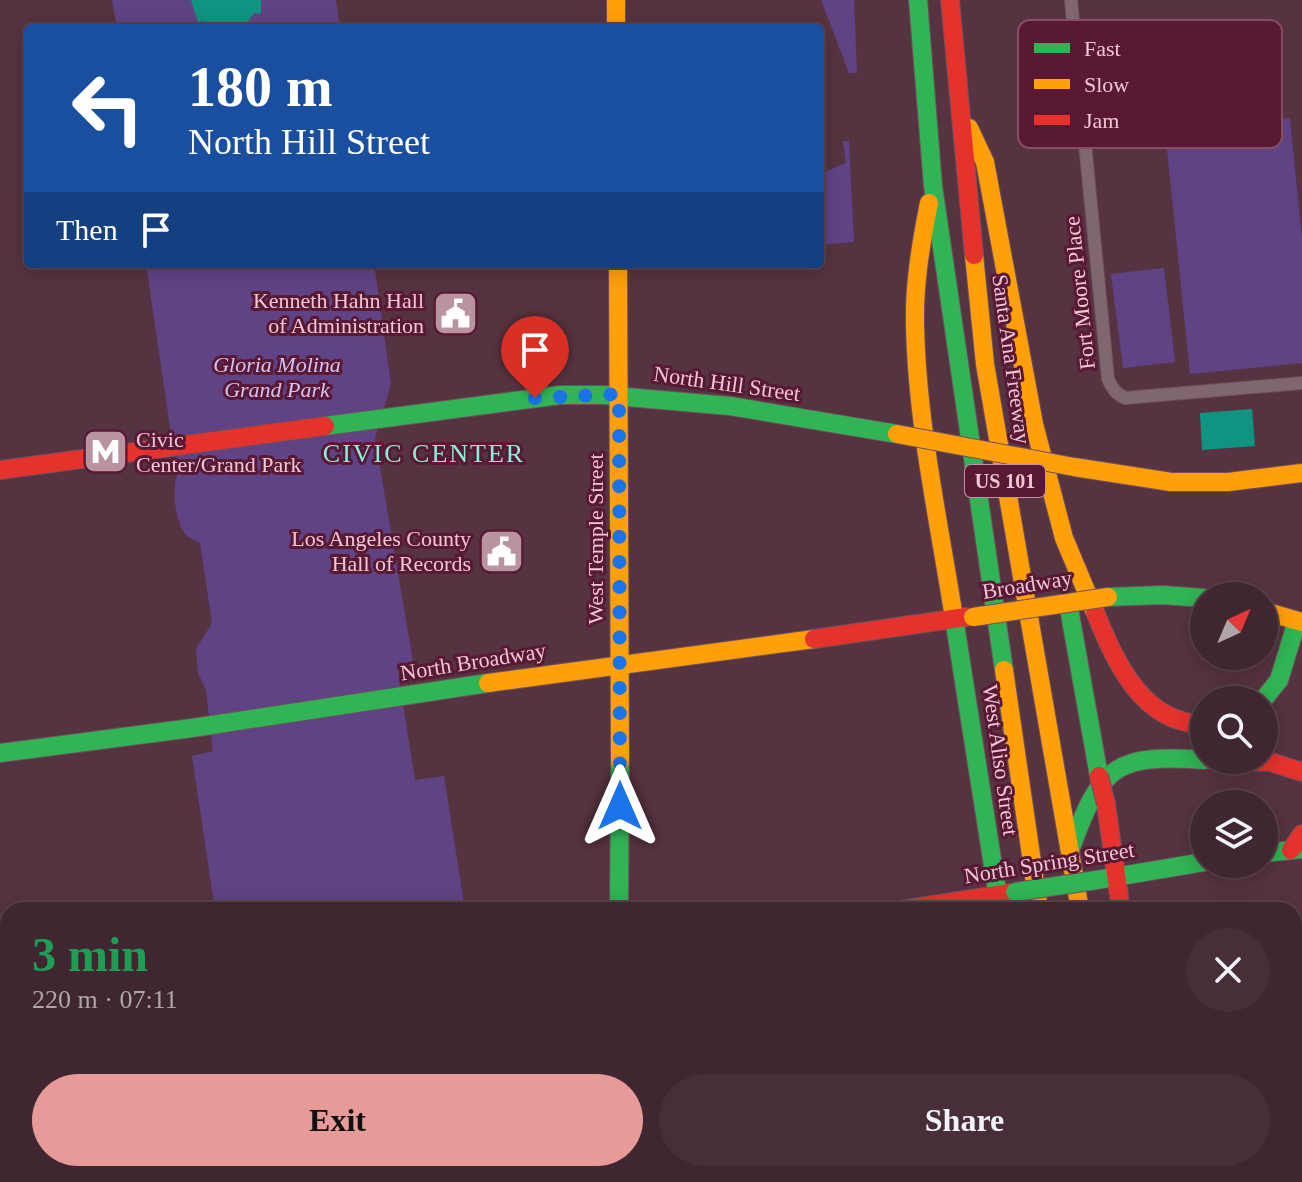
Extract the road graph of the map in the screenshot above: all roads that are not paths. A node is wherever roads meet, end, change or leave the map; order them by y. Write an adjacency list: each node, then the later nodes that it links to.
1 (616, 0): 7 (main road)
2 (950, 0): 8 (main road, Santa Ana Freeway / US 101)
3 (967, 0): 8 (main road)
4 (1071, 0): 6 (street, Fort Moore Place)
5 (916, 6): 11 (main road, US 101)
6 (1073, 20)
7 (616, 24)
8 (955, 56): 9 (main road, Santa Ana Freeway / US 101)
9 (960, 108): 24 (main road); 31 (main road, Santa Ana Freeway / US 101)
10 (1085, 148): 13 (street, Fort Moore Place)
11 (933, 186): 20 (main road, West Aliso Street); 37 (main road, US 101)
12 (618, 268): 14 (main road, West Temple Street)
13 (1302, 383)
14 (619, 394): 15 (main road, North Hill Street); 16 (main road, North Hill Street, bridge); 22 (main road, West Temple Street)
15 (0, 470)
16 (1302, 473)
17 (1190, 597): 18 (main road, Broadway, bridge)
18 (1068, 603): 20 (main road, Broadway, bridge); 33 (main road, bridge)
19 (1278, 615): 21 (main road)
20 (964, 618): 22 (main road, North Broadway); 34 (main road, West Aliso Street)
21 (1300, 621): 23 (main road)
22 (621, 664): 25 (main road, North Broadway); 35 (main road, West Temple Street)
23 (1274, 686)
24 (1190, 724)
25 (0, 753)
26 (1190, 759): 31 (main road)
27 (1278, 764): 28 (main road)
28 (1302, 772)
29 (1298, 844): 30 (main road)
30 (1278, 849)
31 (1070, 850): 38 (main road, Santa Ana Freeway / US 101)
32 (1190, 864): 33 (main road, North Spring Street)
33 (1106, 878): 34 (main road, North Spring Street, bridge); 39 (main road)
34 (1004, 899): 36 (main road, North Spring Street)
35 (619, 902)
36 (976, 902)
37 (1038, 902)
38 (1079, 902)
39 (1117, 902)

